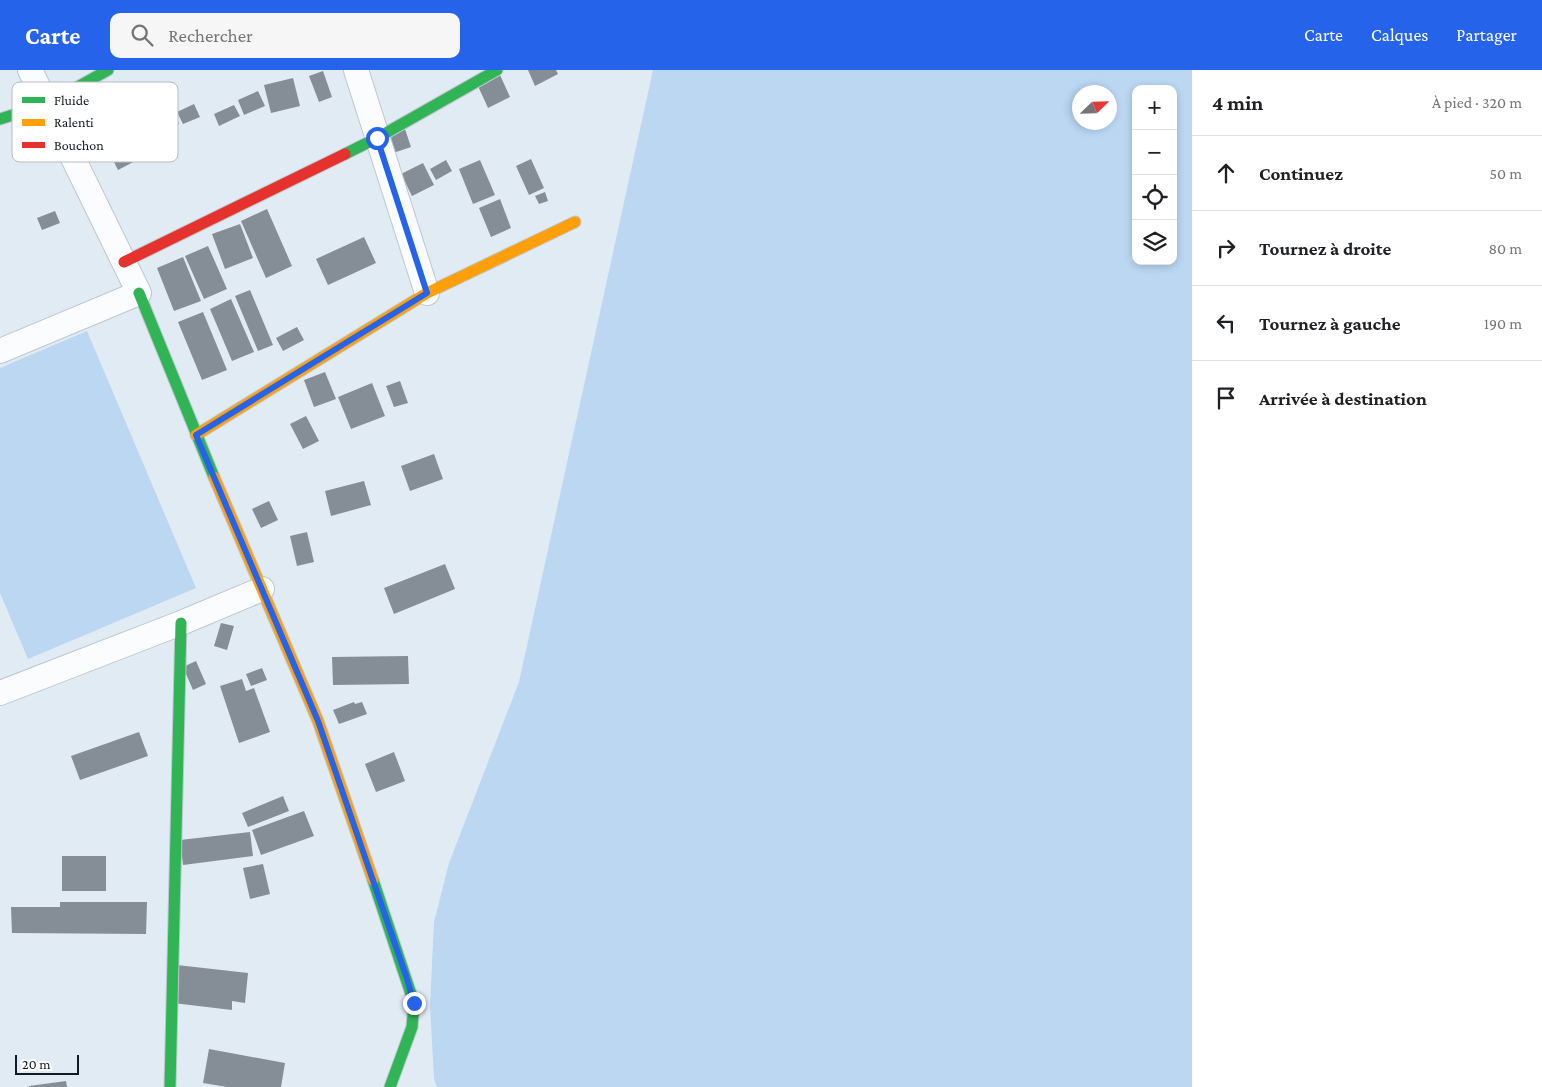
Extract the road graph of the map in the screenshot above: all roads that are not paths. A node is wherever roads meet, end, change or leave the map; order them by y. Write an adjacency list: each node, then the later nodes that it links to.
1 (30, 70): 5 (street)
2 (108, 70): 6 (street)
3 (356, 70): 9 (street)
4 (497, 70): 9 (street)
5 (36, 82)
6 (86, 82)
7 (12, 115): 8 (street)
8 (0, 119)
9 (377, 138): 12 (street); 14 (street)
10 (75, 162): 12 (street)
11 (575, 222): 14 (street)
12 (124, 262): 13 (street)
13 (138, 293): 15 (street); 16 (street)
14 (427, 293): 16 (street)
15 (0, 351)
16 (196, 435): 17 (street)
17 (262, 589): 18 (street); 21 (street)
18 (181, 623): 19 (street); 20 (street)
19 (0, 693)
20 (170, 1087)
21 (390, 1087)

